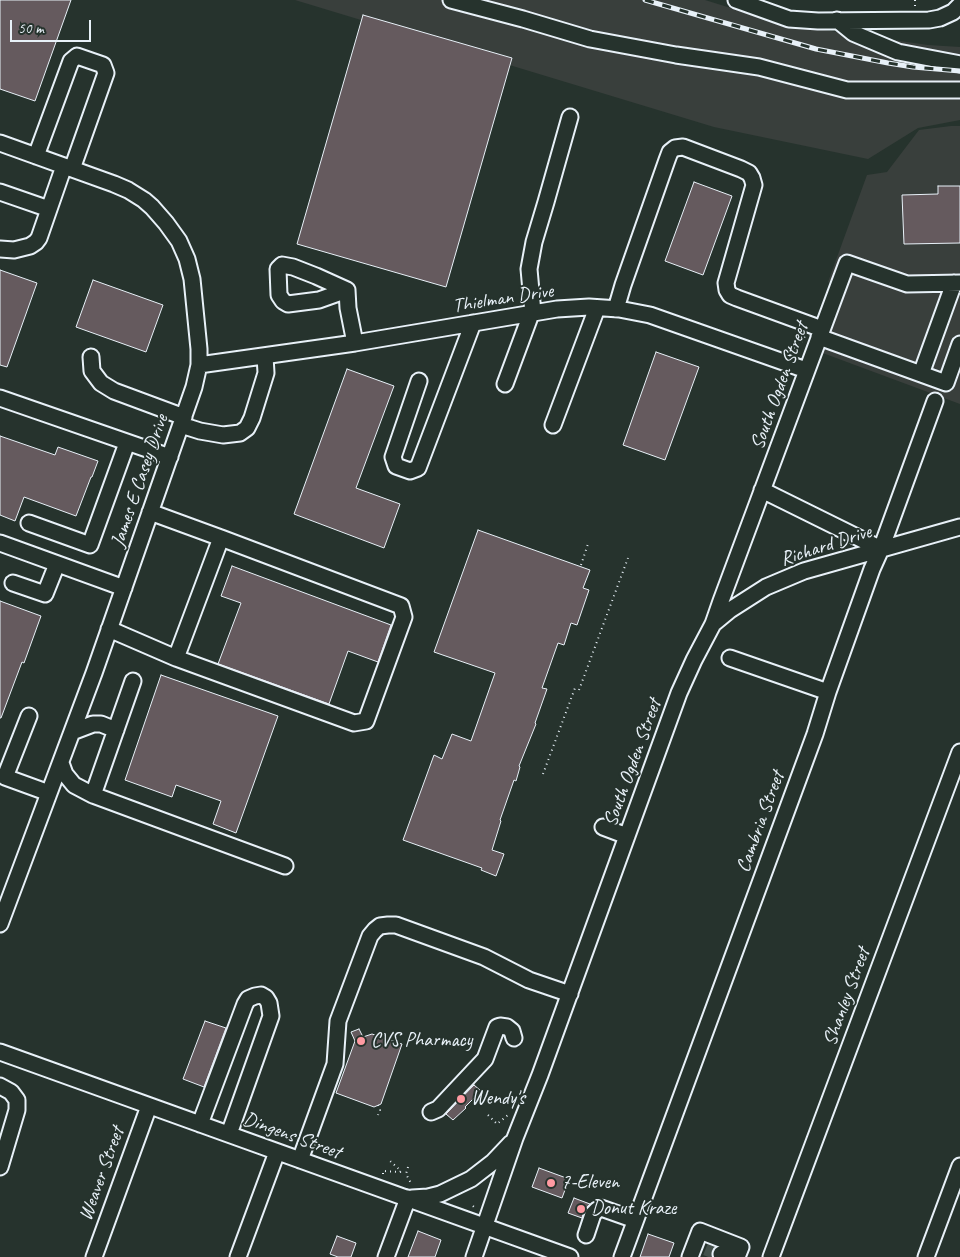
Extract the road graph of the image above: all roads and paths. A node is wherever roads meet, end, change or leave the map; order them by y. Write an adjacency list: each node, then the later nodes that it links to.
1 (451, 0): 8 (street)
2 (736, 0): 6 (street)
3 (915, 0): 5 (path)
4 (956, 9): 6 (street)
5 (915, 10)
6 (837, 20): 7 (street)
7 (960, 64)
8 (960, 90)
9 (570, 116): 20 (street)
10 (0, 143): 11 (street, James E Casey Drive)
11 (36, 156): 12 (street, James E Casey Drive); 12 (street)
12 (68, 167): 14 (street); 29 (street, James E Casey Drive)
13 (0, 192): 14 (street)
14 (49, 209): 15 (street)
15 (0, 249)
16 (957, 283): 22 (street, South Ogden Street); 31 (street)
17 (347, 290): 24 (street)
18 (597, 308): 19 (street, Thielman Drive); 20 (street, Thielman Drive); 39 (street)
19 (616, 309): 22 (street); 30 (street, Thielman Drive)
20 (532, 314): 21 (street, Thielman Drive); 35 (street)
21 (473, 323): 24 (street, Thielman Drive); 33 (street)
22 (821, 333): 30 (street, South Ogden Street); 31 (street)
23 (803, 340): 26 (path, South Ogden Street)
24 (356, 343): 27 (street, Thielman Drive)
25 (960, 344): 31 (street)
26 (795, 352)
27 (265, 356): 29 (street, Thielman Drive); 38 (street)
28 (91, 357): 38 (street)
29 (199, 365): 38 (street, James E Casey Drive)
30 (806, 370): 42 (street, South Ogden Street)
31 (921, 374)
32 (786, 380): 34 (path)
33 (420, 381)
34 (782, 382)
35 (506, 384)
36 (0, 398): 40 (street)
37 (935, 401): 49 (street, Cambria Street)
38 (182, 421): 41 (street, James E Casey Drive)
39 (553, 425)
40 (127, 443): 41 (street); 44 (street)
41 (170, 457): 43 (street, James E Casey Drive)
42 (762, 490): 49 (street); 55 (street, South Ogden Street)
43 (150, 512): 46 (street); 54 (street, James E Casey Drive)
44 (29, 523)
45 (960, 527): 49 (street, Richard Drive)
46 (221, 538): 57 (street); 57 (street)
47 (0, 543): 51 (street)
48 (588, 544): 52 (path)
49 (880, 550): 55 (street, Richard Drive); 62 (street, Cambria Street)
50 (628, 558): 61 (path)
51 (57, 564): 53 (street); 54 (street)
52 (581, 565)
53 (13, 583)
54 (124, 588): 56 (street, James E Casey Drive)
55 (713, 624): 73 (street, South Ogden Street)
56 (109, 629): 57 (street); 65 (street, James E Casey Drive)
57 (176, 658)
58 (730, 658): 62 (street)
59 (133, 681): 64 (street)
60 (574, 688): 68 (path)
61 (579, 690)
62 (828, 692): 97 (street, Cambria Street)
63 (29, 716): 69 (street)
64 (116, 730): 65 (street); 71 (street)
65 (72, 732): 67 (street, James E Casey Drive)
66 (960, 752): 108 (street, Shanley Street)
67 (61, 762): 70 (street, James E Casey Drive); 71 (street)
68 (543, 774)
69 (2, 777): 70 (street)
70 (49, 793): 75 (street, James E Casey Drive)
71 (93, 795): 74 (street)
72 (603, 827): 73 (street)
73 (627, 836): 76 (street, South Ogden Street)
74 (285, 866)
75 (0, 924)
76 (570, 994): 88 (street, South Ogden Street); 90 (street)
77 (514, 1038): 82 (street)
78 (0, 1052): 81 (street, Dingens Street)
79 (0, 1086): 93 (street)
80 (378, 1105): 83 (path)
81 (149, 1106): 86 (street, Dingens Street); 101 (street, Weaver Street)
82 (431, 1112)
83 (378, 1115)
84 (488, 1115): 85 (path)
85 (508, 1115)
86 (200, 1124): 87 (street, Dingens Street); 87 (street)
87 (229, 1134): 89 (street, Dingens Street)
88 (515, 1138): 96 (street); 98 (street, South Ogden Street)
89 (277, 1152): 90 (street, Dingens Street); 102 (street)
90 (300, 1160): 96 (street, Dingens Street)
91 (389, 1160): 95 (path)
92 (960, 1166): 109 (street)
93 (0, 1167)
94 (408, 1167): 96 (path)
95 (383, 1174)
96 (411, 1192): 98 (street, Dingens Street); 103 (street)
97 (635, 1220): 99 (street); 106 (street, Cambria Street)
98 (485, 1226): 104 (street, South Ogden Street); 105 (street, Dingens Street)
99 (586, 1235)
100 (697, 1250): 107 (street)
101 (94, 1257)
102 (238, 1257)
103 (386, 1257)
104 (474, 1257)
105 (570, 1257)
106 (622, 1257)
107 (737, 1257)
108 (771, 1257)
109 (926, 1257)

